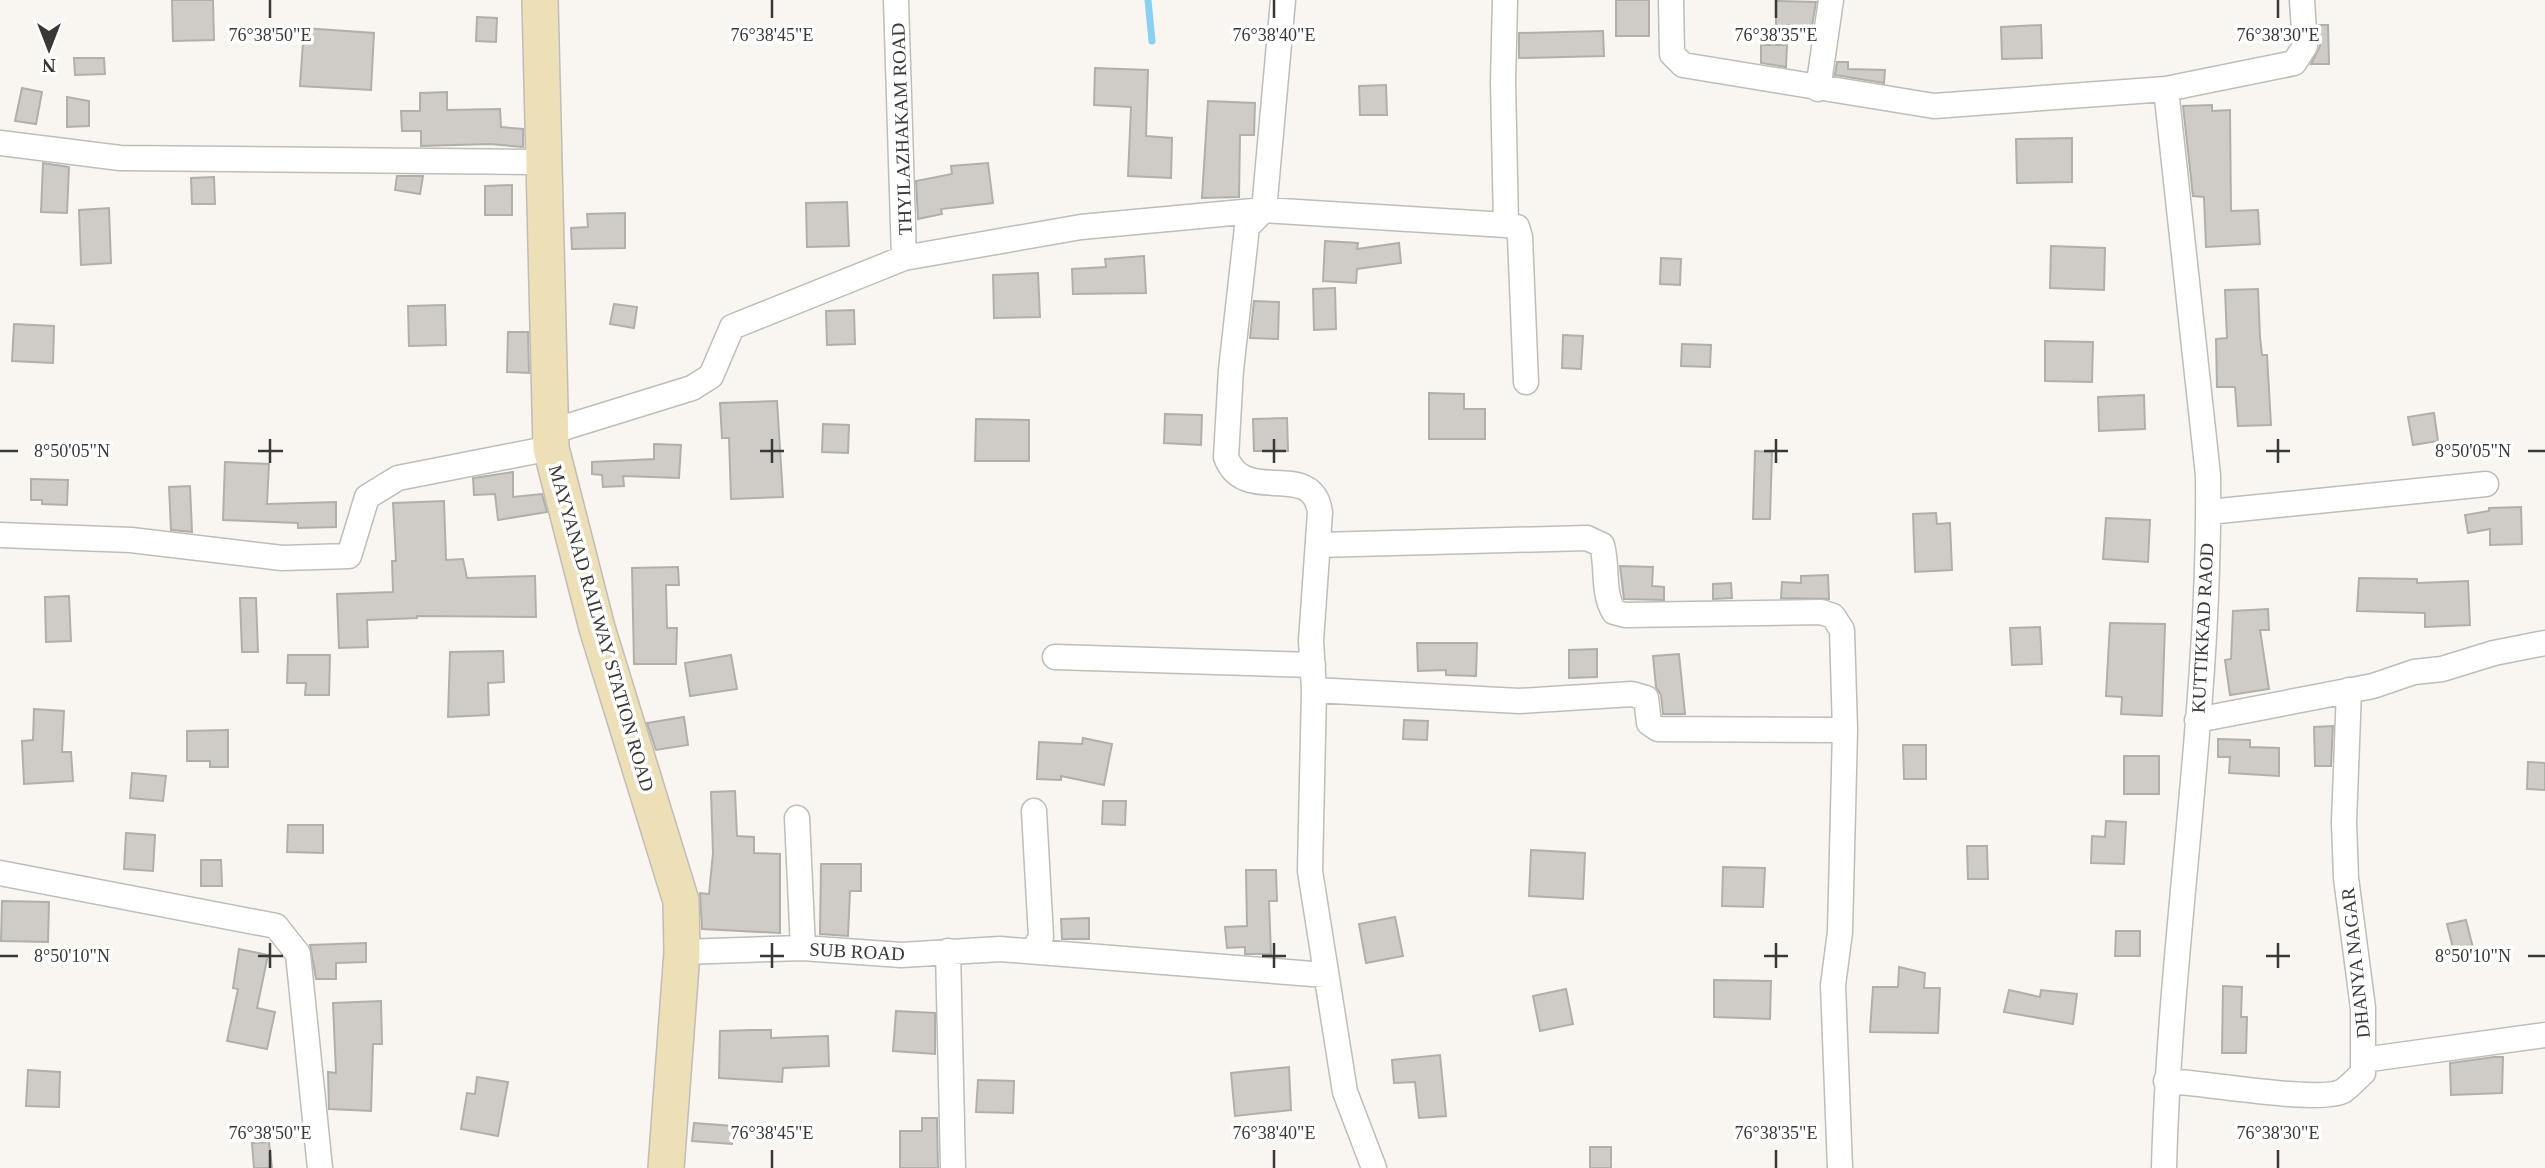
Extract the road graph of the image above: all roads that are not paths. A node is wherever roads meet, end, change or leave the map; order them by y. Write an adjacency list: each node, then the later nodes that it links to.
1 (540, 0): 11 (main road, MAYYANAD RAILWAY STATION ROAD)
2 (896, 0): 14 (street, THYILAZHAKAM ROAD)
3 (1283, 0): 12 (street)
4 (1506, 0): 13 (street)
5 (1671, 0): 8 (street)
6 (1831, 0): 8 (street)
7 (2302, 0): 9 (street)
8 (1818, 89): 9 (street)
9 (2166, 89): 18 (street, KUTTIKKAD RAOD)
10 (0, 143): 11 (street)
11 (542, 162): 16 (main road, MAYYANAD RAILWAY STATION ROAD)
12 (1264, 210): 13 (street); 14 (street); 20 (street)
13 (1506, 225): 15 (street)
14 (904, 258): 16 (street)
15 (1526, 382)
16 (552, 439): 19 (street); 33 (main road, MAYYANAD RAILWAY STATION ROAD)
17 (2486, 484): 18 (street)
18 (2209, 512): 25 (street, KUTTIKKAD RAOD)
19 (0, 535)
20 (1318, 545): 23 (street); 26 (street)
21 (2545, 643): 24 (street)
22 (1055, 657): 23 (street)
23 (1313, 678): 26 (street); 34 (street)
24 (2349, 690): 25 (street); 36 (street, DHANYA NAGAR)
25 (2197, 720): 37 (street, KUTTIKKAD RAOD)
26 (1845, 730): 42 (street)
27 (1034, 811): 32 (street)
28 (797, 818): 30 (street)
29 (0, 873): 38 (street)
30 (803, 948): 31 (street, SUB ROAD); 33 (street, SUB ROAD)
31 (948, 951): 32 (street, SUB ROAD); 40 (street)
32 (1033, 951): 34 (street, SUB ROAD)
33 (682, 952): 39 (main road, MAYYANAD RAILWAY STATION ROAD)
34 (1325, 975): 41 (street)
35 (2545, 1035): 36 (street)
36 (2363, 1060): 37 (street, DHANYA NAGAR)
37 (2166, 1081): 43 (street, KUTTIKKAD RAOD)
38 (320, 1168)
39 (666, 1168)
40 (953, 1168)
41 (1374, 1168)
42 (1840, 1168)
43 (2164, 1168)

